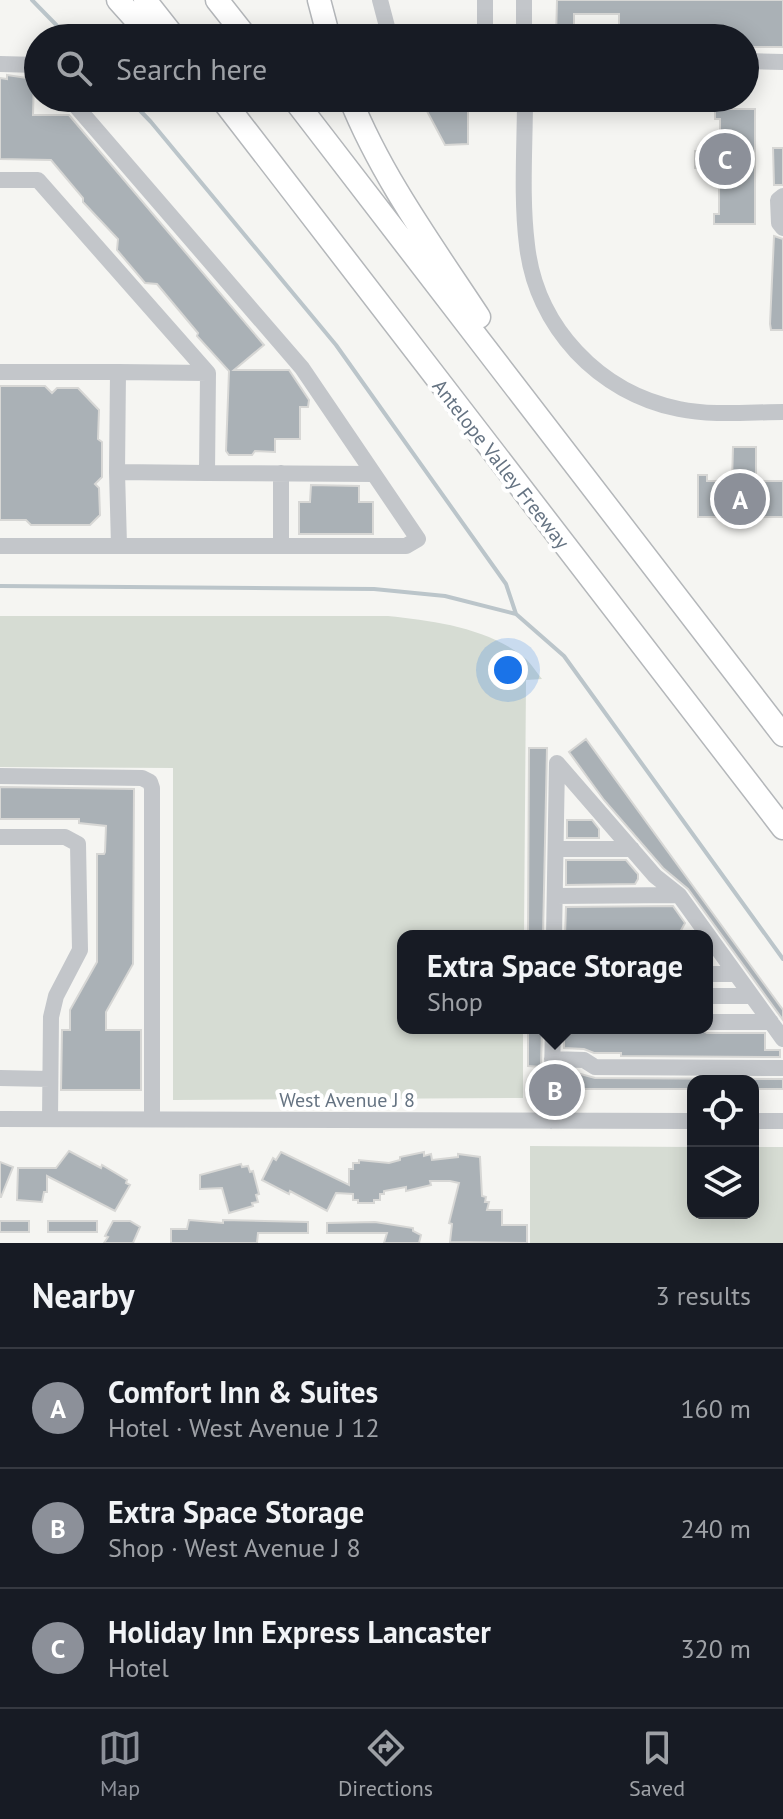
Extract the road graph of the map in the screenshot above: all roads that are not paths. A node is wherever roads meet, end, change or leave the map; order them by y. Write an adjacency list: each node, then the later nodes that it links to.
1 (118, 0): 8 (highway)
2 (145, 0): 9 (highway)
3 (217, 0): 10 (highway)
4 (319, 0): 11 (highway)
5 (380, 0): 12 (street)
6 (485, 0): 13 (street)
7 (524, 0): 14 (street)
8 (139, 24)
9 (164, 24)
10 (236, 24)
11 (325, 24)
12 (386, 24)
13 (485, 24)
14 (524, 24)
15 (759, 61): 16 (street)
16 (783, 62)
17 (0, 64): 18 (street)
18 (24, 65)
19 (81, 112): 35 (street)
20 (232, 112): 41 (highway, Antelope Valley Freeway)
21 (304, 112): 31 (highway)
22 (356, 112): 31 (highway)
23 (525, 112): 30 (street)
24 (0, 180): 29 (street)
25 (783, 196): 26 (street)
26 (783, 228)
27 (0, 372): 28 (street)
28 (118, 372): 29 (street); 32 (street)
29 (208, 373): 33 (street)
30 (783, 412)
31 (545, 425): 39 (highway)
32 (117, 472): 33 (street); 36 (street)
33 (207, 473): 34 (street)
34 (281, 473): 35 (street); 37 (street)
35 (374, 474): 37 (street)
36 (119, 545): 37 (street); 38 (street)
37 (281, 545)
38 (0, 546)
39 (783, 735)
40 (0, 776): 64 (street)
41 (783, 828)
42 (0, 837): 61 (street)
43 (556, 849): 44 (street); 44 (street); 46 (street)
44 (632, 849): 45 (street)
45 (679, 895): 46 (street); 48 (street)
46 (555, 896): 47 (street)
47 (554, 930)
48 (702, 930)
49 (713, 947): 51 (street)
50 (713, 974): 51 (street)
51 (736, 974): 53 (street)
52 (713, 996): 53 (street)
53 (752, 996): 55 (street)
54 (713, 1022): 55 (street)
55 (771, 1022): 57 (street)
56 (553, 1034): 58 (street)
57 (783, 1039)
58 (552, 1059): 59 (street); 65 (street)
59 (783, 1068)
60 (0, 1078): 61 (street)
61 (50, 1079): 63 (street)
62 (0, 1119): 63 (street, West Avenue J 8)
63 (50, 1119): 64 (street, West Avenue J 8)
64 (152, 1119): 65 (street, West Avenue J 8)
65 (551, 1121): 66 (street, West Avenue J 8)
66 (687, 1121)
67 (759, 1121): 68 (street)
68 (783, 1121)

